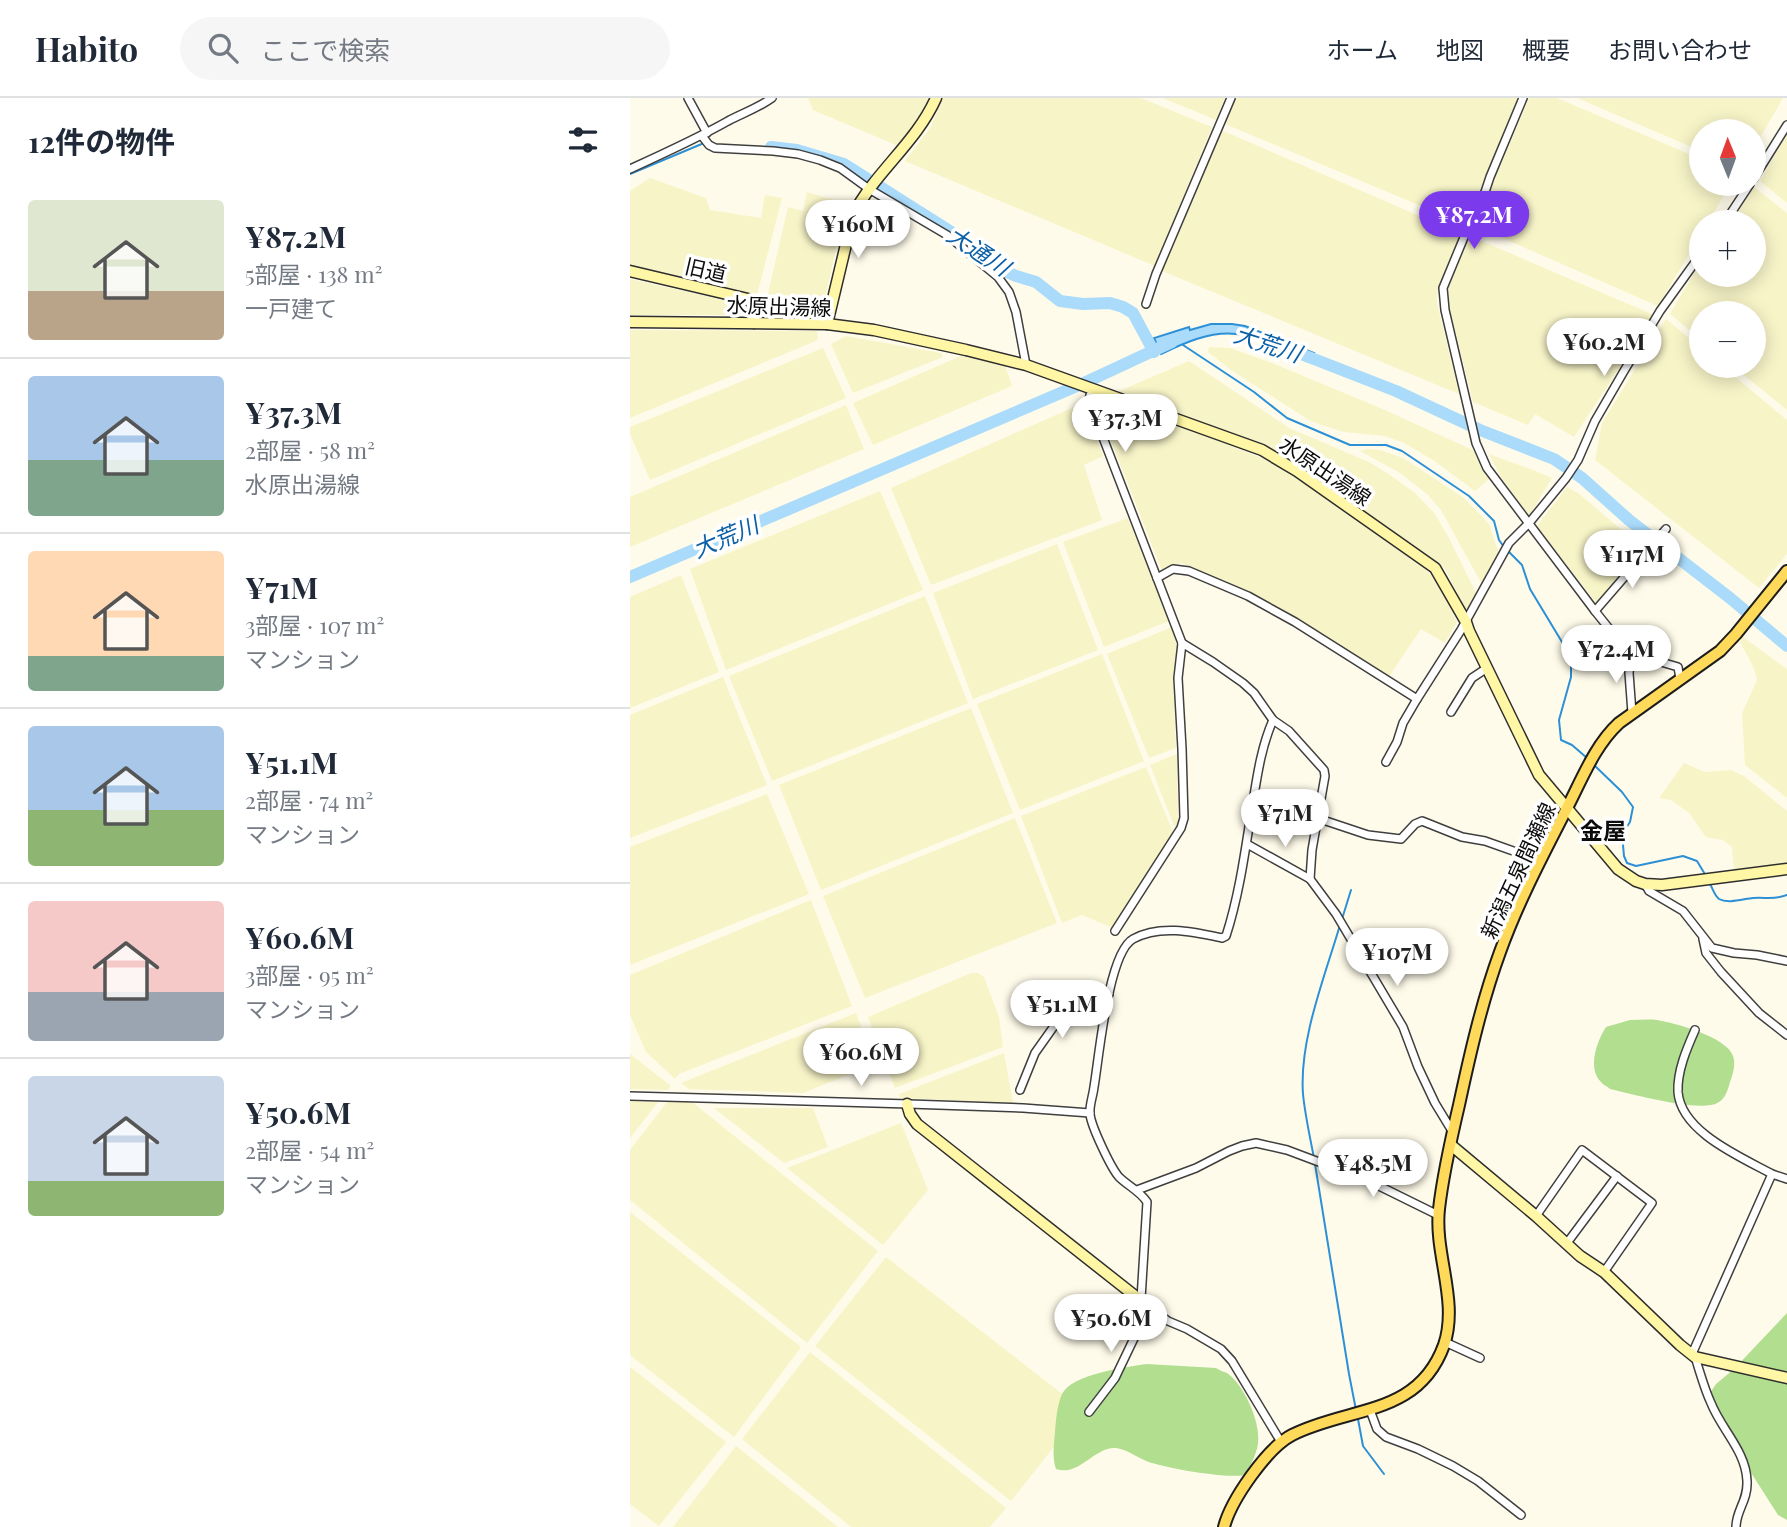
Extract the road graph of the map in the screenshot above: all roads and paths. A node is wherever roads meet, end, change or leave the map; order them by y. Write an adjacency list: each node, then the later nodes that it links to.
1 (688, 98): 7 (street)
2 (772, 98): 7 (street)
3 (936, 98): 10 (main road)
4 (1231, 98): 13 (street)
5 (1523, 98): 19 (street)
6 (1787, 125): 8 (street)
7 (705, 135): 9 (street); 10 (street)
8 (1766, 159)
9 (630, 169)
10 (873, 185): 16 (main road); 17 (street)
11 (630, 271): 15 (main road, 旧道)
12 (1689, 271): 19 (street)
13 (1146, 304)
14 (630, 322): 15 (main road, 水原出湯線)
15 (754, 323): 16 (main road, 水原出湯線)
16 (827, 324): 17 (main road, 水原出湯線)
17 (1026, 365): 18 (main road, 水原出湯線)
18 (1091, 390): 22 (street); 24 (main road, 水原出湯線)
19 (1529, 523): 23 (street); 24 (street)
20 (1666, 529): 23 (street)
21 (1787, 571): 28 (main road, 新潟五泉間瀬線)
22 (1157, 578): 25 (street); 29 (street)
23 (1595, 611): 26 (street)
24 (1466, 622): 27 (main road, 水原出湯線); 29 (street)
25 (1182, 643): 32 (street); 41 (street)
26 (1631, 656): 28 (street); 31 (street)
27 (1487, 668): 30 (street); 34 (main road, 水原出湯線)
28 (1680, 679): 31 (main road, 新潟五泉間瀬線)
29 (1417, 699): 33 (street)
30 (1451, 712)
31 (1632, 713): 34 (main road, 新潟五泉間瀬線)
32 (1273, 720): 35 (street); 36 (street)
33 (1386, 762)
34 (1567, 809): 37 (main road, 新潟五泉間瀬線); 40 (main road, 水原出湯線)
35 (1317, 818): 37 (street); 39 (street)
36 (1247, 844): 39 (street); 44 (street)
37 (1539, 860): 51 (main road, 新潟五泉間瀬線)
38 (1787, 869): 40 (main road)
39 (1310, 879): 51 (street)
40 (1645, 884): 42 (street)
41 (1115, 931)
42 (1703, 938): 43 (street); 46 (street)
43 (1787, 961)
44 (1109, 994): 47 (street); 50 (street)
45 (1695, 1030): 53 (street)
46 (1787, 1035)
47 (1020, 1090)
48 (630, 1096): 49 (street)
49 (907, 1104): 50 (street); 61 (main road)
50 (1090, 1113): 56 (street)
51 (1453, 1132): 52 (main road, 新潟五泉間瀬線)
52 (1451, 1145): 57 (main road, 新潟五泉間瀬線); 58 (main road)
53 (1772, 1174): 55 (street); 63 (street)
54 (1617, 1176): 58 (street); 59 (street); 60 (street)
55 (1787, 1179)
56 (1137, 1190): 57 (street); 61 (street)
57 (1438, 1215): 62 (main road, 新潟五泉間瀬線)
58 (1536, 1216): 59 (main road)
59 (1567, 1243): 60 (main road)
60 (1604, 1272): 63 (main road)
61 (1145, 1303): 66 (street); 68 (street)
62 (1445, 1342): 64 (street); 67 (main road, 新潟五泉間瀬線)
63 (1693, 1355): 65 (main road); 71 (street)
64 (1480, 1359)
65 (1787, 1378)
66 (1089, 1412)
67 (1361, 1412): 68 (main road, 新潟五泉間瀬線); 69 (street)
68 (1281, 1442): 70 (main road, 新潟五泉間瀬線)
69 (1521, 1515)
70 (1224, 1527)
71 (1736, 1527)

